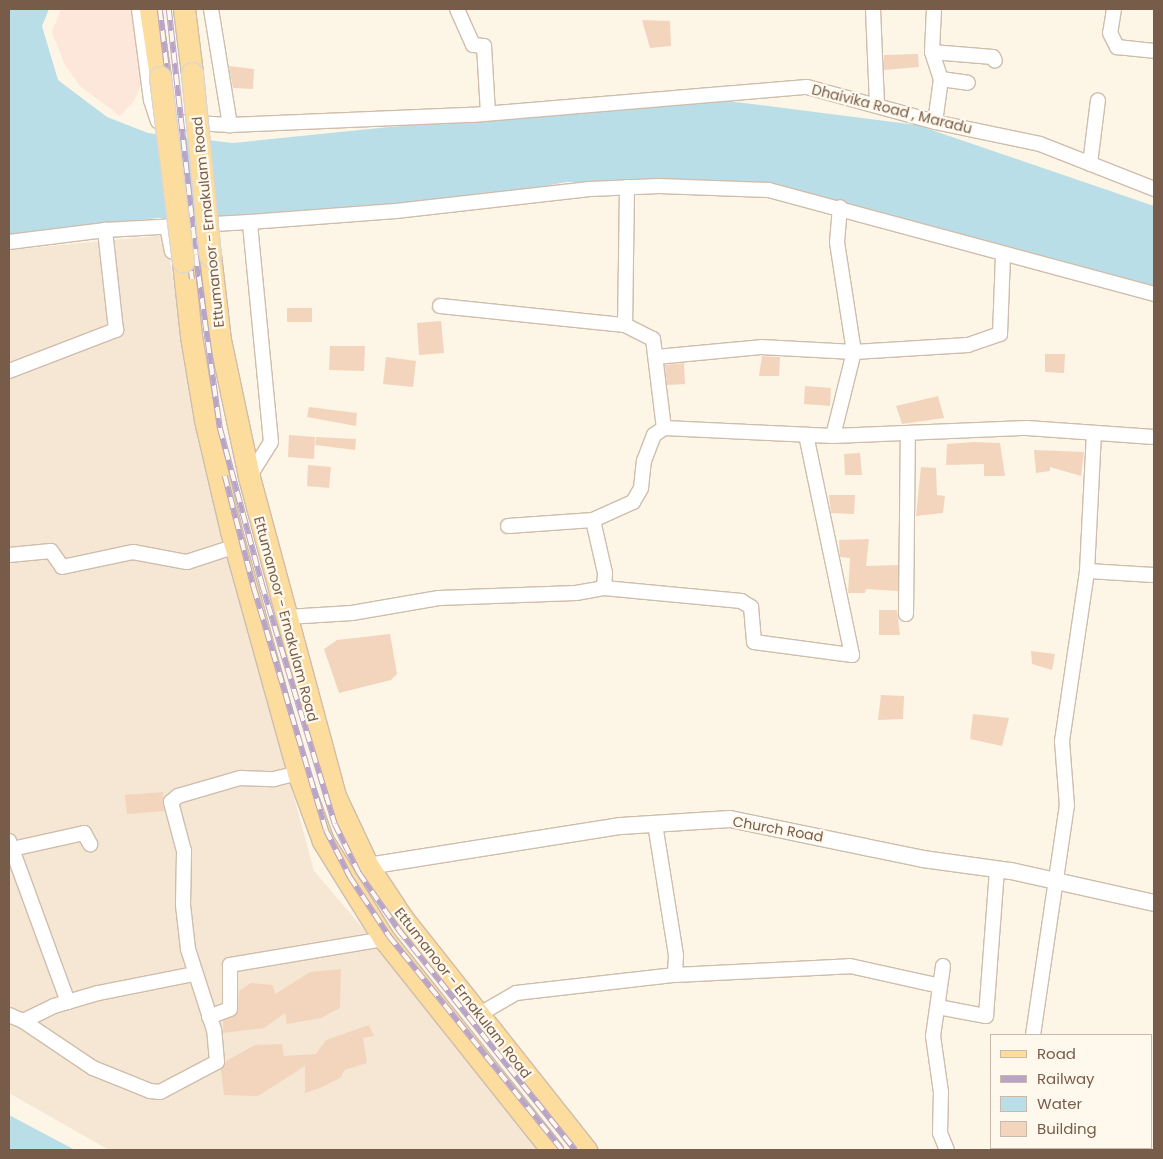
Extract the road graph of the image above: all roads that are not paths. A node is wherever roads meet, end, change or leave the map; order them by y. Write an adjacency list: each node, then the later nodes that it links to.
1 (139, 9): 18 (street, Dhaivika Road , Maradu)
2 (150, 9): 41 (main road, bridge)
3 (184, 9): 40 (main road, Ettumanoor - Ernakulam Road, bridge)
4 (211, 9): 18 (street)
5 (457, 9): 16 (street)
6 (873, 9): 15 (street)
7 (934, 9): 10 (street)
8 (1114, 9): 9 (street)
9 (1154, 51)
10 (932, 52): 11 (street); 12 (street)
11 (995, 61)
12 (941, 79): 13 (street); 17 (street)
13 (968, 84)
14 (1098, 100): 19 (street)
15 (877, 106): 16 (street, Dhaivika Road , Maradu); 17 (street, Dhaivika Road , Maradu)
16 (488, 113): 18 (street, Dhaivika Road , Maradu)
17 (935, 122): 19 (street, Dhaivika Road , Maradu)
18 (230, 125)
19 (1090, 164): 21 (street, Dhaivika Road , Maradu)
20 (627, 187): 22 (street); 23 (street); 30 (street)
21 (1154, 189)
22 (840, 207): 27 (street); 31 (street)
23 (250, 222): 24 (street); 40 (street)
24 (167, 226): 25 (street); 41 (street)
25 (105, 230): 26 (street); 33 (street)
26 (9, 242)
27 (1003, 255): 28 (street); 31 (street)
28 (1154, 294)
29 (440, 306): 30 (street)
30 (625, 325): 32 (street)
31 (854, 352): 32 (street); 38 (street)
32 (656, 357): 34 (street)
33 (9, 371)
34 (664, 428): 37 (street); 42 (street)
35 (1094, 433): 36 (street); 39 (street); 46 (street)
36 (908, 434): 38 (street); 49 (street)
37 (806, 435): 38 (street); 48 (street)
38 (833, 436)
39 (1154, 437)
40 (249, 477): 50 (main road, Ettumanoor - Ernakulam Road)
41 (226, 502): 44 (main road)
42 (593, 520): 43 (street); 48 (street)
43 (508, 526)
44 (236, 546): 45 (street); 52 (main road)
45 (9, 555)
46 (1087, 571): 47 (street); 59 (street)
47 (1154, 575)
48 (604, 588): 50 (street)
49 (906, 614)
50 (287, 617): 51 (main road, Ettumanoor - Ernakulam Road)
51 (298, 664): 52 (main road); 57 (main road, Ettumanoor - Ernakulam Road)
52 (272, 670): 53 (main road)
53 (298, 773): 61 (main road); 63 (street)
54 (655, 824): 57 (street, Church Road); 58 (street, Church Road); 64 (street)
55 (90, 844): 56 (street)
56 (10, 845): 66 (street)
57 (368, 866): 69 (main road, Ettumanoor - Ernakulam Road)
58 (997, 869): 59 (street, Church Road); 67 (street)
59 (1056, 881): 60 (street, Church Road); 72 (street)
60 (1154, 903)
61 (384, 939): 70 (street); 73 (main road)
62 (943, 966): 65 (street)
63 (194, 974): 66 (street); 70 (street)
64 (674, 975): 65 (street); 69 (street)
65 (940, 986): 67 (street)
66 (68, 1002): 71 (street)
67 (938, 1007): 75 (street)
68 (9, 1015): 71 (street)
69 (478, 1015): 74 (main road, Ettumanoor - Ernakulam Road)
70 (210, 1016): 71 (street)
71 (24, 1021)
72 (1033, 1034)
73 (552, 1150)
74 (586, 1150)
75 (947, 1150)

